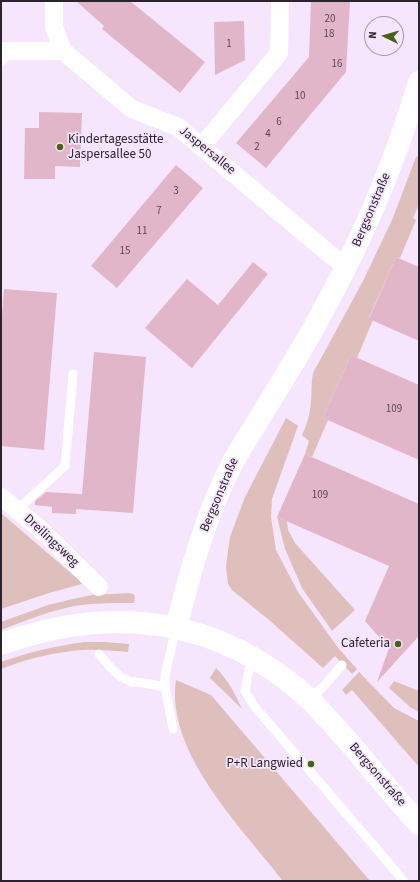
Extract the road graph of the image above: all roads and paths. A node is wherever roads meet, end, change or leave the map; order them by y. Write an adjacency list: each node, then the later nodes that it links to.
1 (54, 1): 4 (street, Jaspersallee)
2 (280, 1): 6 (street)
3 (2, 49): 4 (street)
4 (63, 51): 6 (street, Jaspersallee)
5 (419, 82): 7 (street, Bergsonstraße)
6 (202, 146): 7 (street, Jaspersallee)
7 (347, 267): 12 (street, Bergsonstraße)
8 (73, 374): 10 (lane)
9 (1, 497): 10 (street, Dreilingsweg)
10 (17, 510): 11 (street, Dreilingsweg)
11 (99, 588)
12 (176, 628): 13 (street); 15 (street, Bergsonstraße); 17 (lane)
13 (1, 644)
14 (99, 654): 17 (lane)
15 (252, 657): 18 (street, Bergsonstraße); 21 (lane)
16 (342, 665): 18 (lane)
17 (165, 687): 19 (lane)
18 (309, 699): 20 (street, Bergsonstraße)
19 (173, 729)
20 (419, 824)
21 (404, 881)

